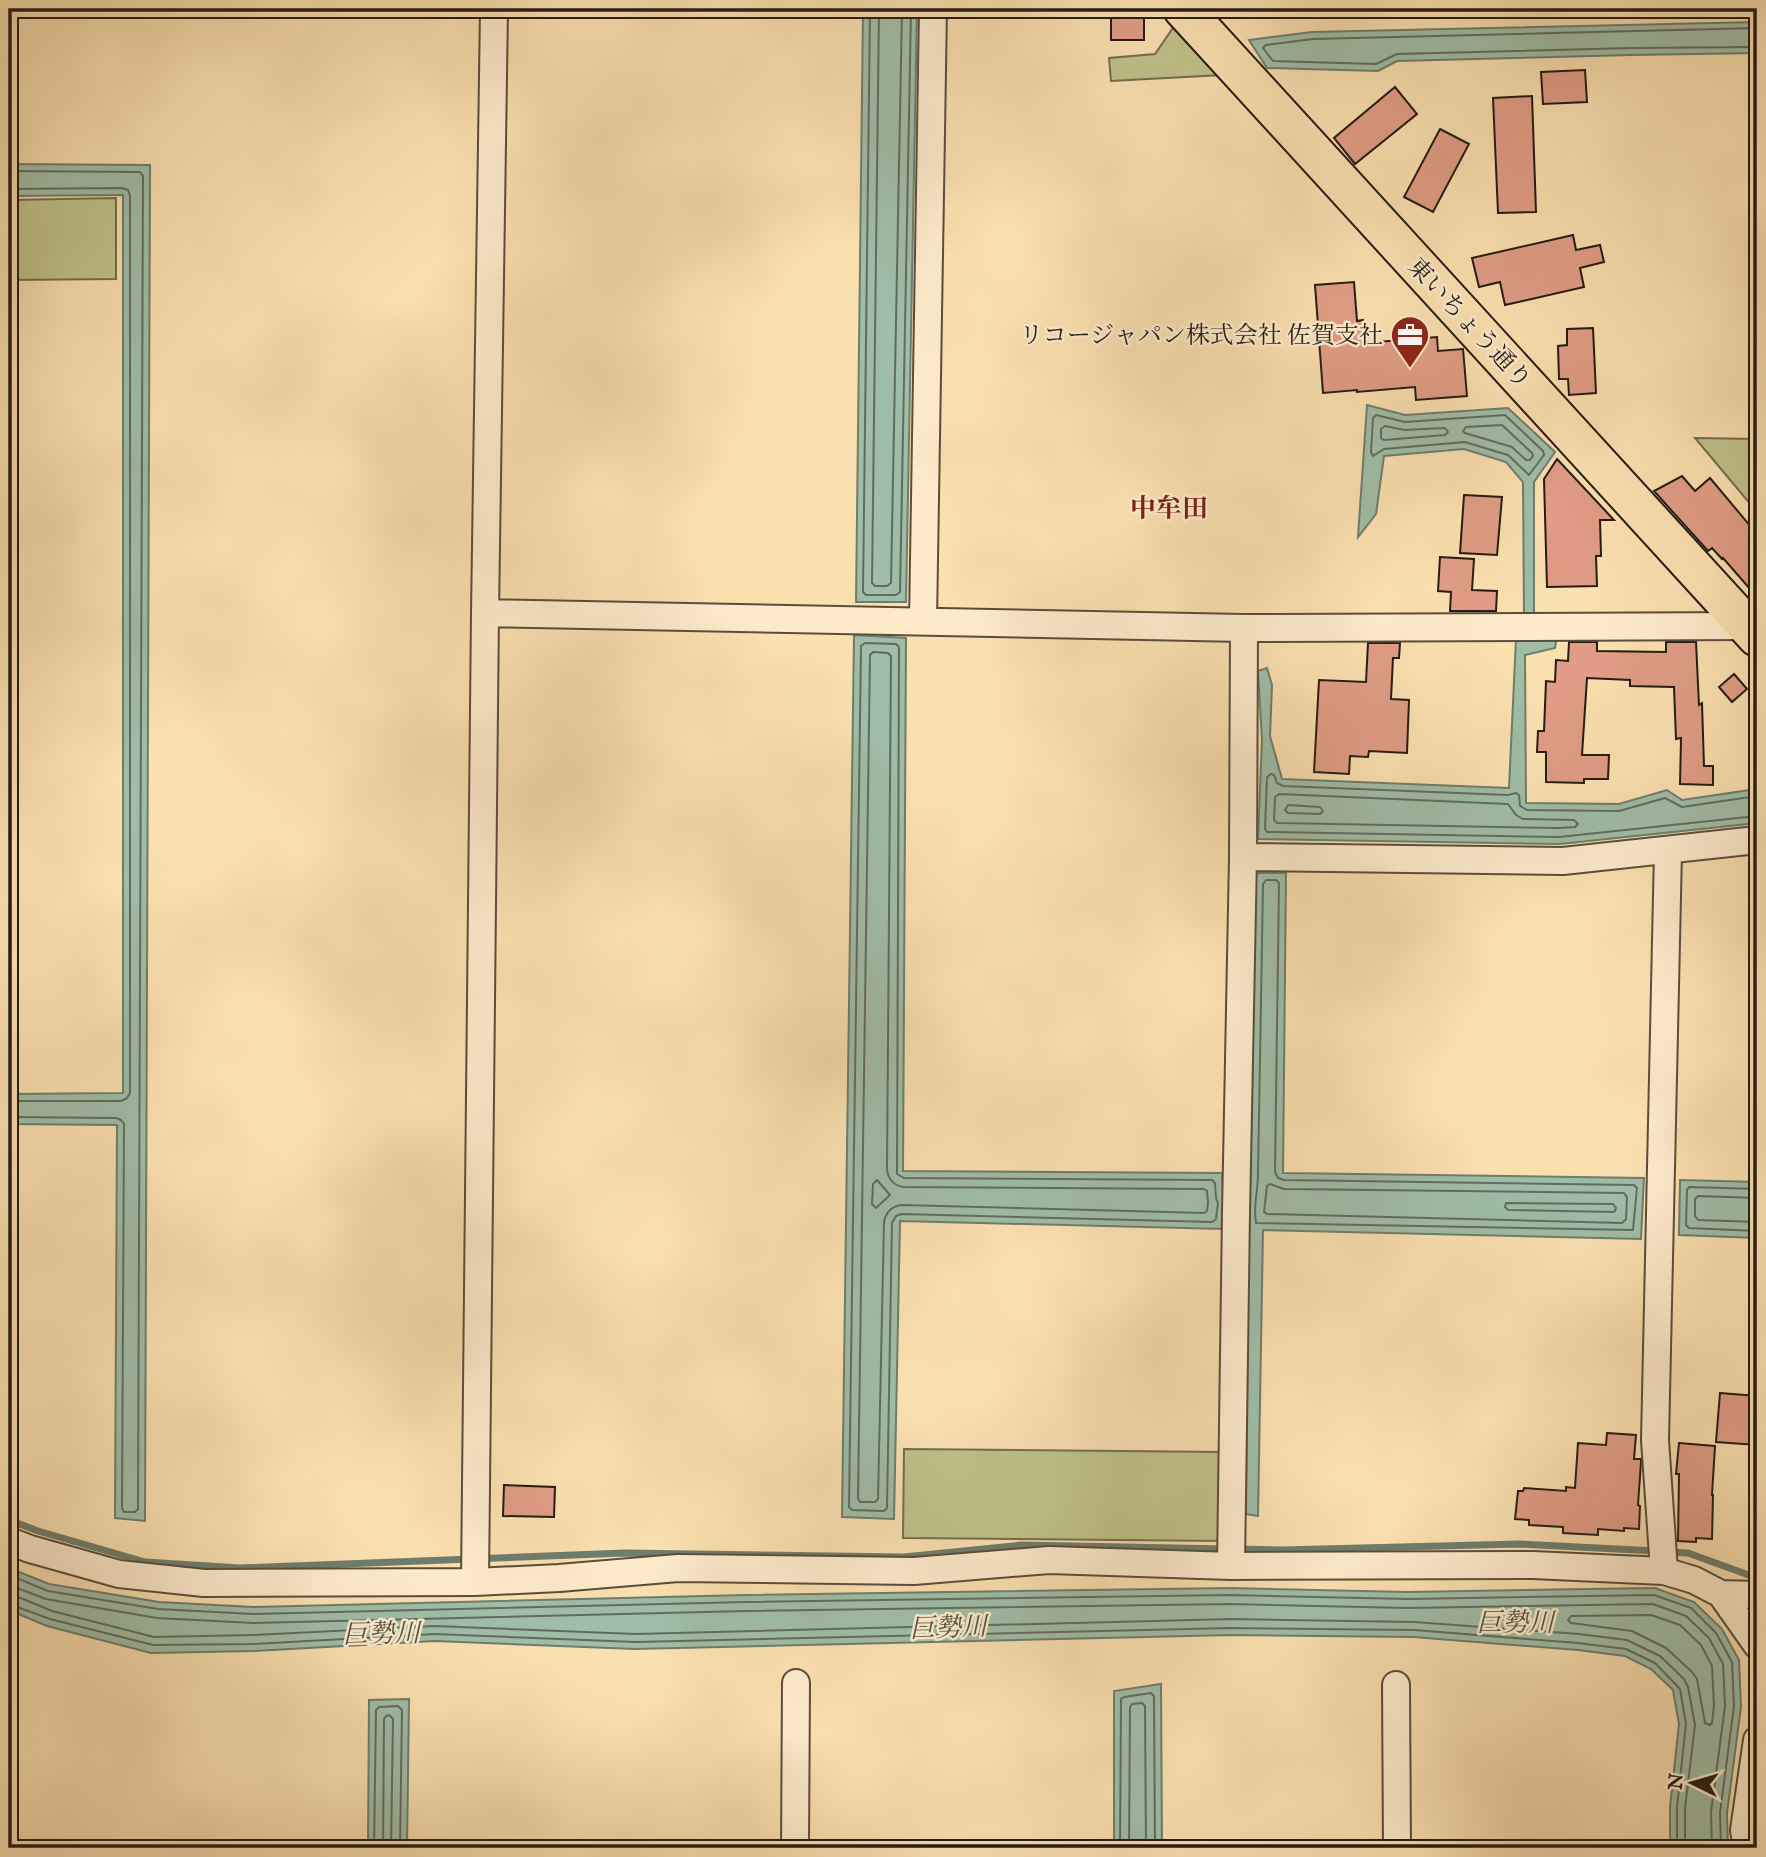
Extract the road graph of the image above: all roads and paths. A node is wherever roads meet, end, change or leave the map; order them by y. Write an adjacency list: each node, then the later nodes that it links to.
1 (494, 9): 4 (street)
2 (933, 9): 5 (street)
3 (1182, 9): 7 (main road, 東いちょう通り)
4 (485, 613): 5 (street); 14 (street)
5 (923, 621): 6 (street)
6 (1244, 628): 7 (street); 10 (street)
7 (1752, 632)
8 (1757, 841): 9 (street)
9 (1668, 851): 10 (street); 13 (street)
10 (1243, 857): 12 (street)
11 (9, 1541): 14 (street)
12 (1231, 1554): 13 (street); 14 (street)
13 (1663, 1558): 15 (street)
14 (475, 1582)
15 (1721, 1594): 16 (street); 17 (street)
16 (1757, 1595)
17 (1757, 1645)
18 (796, 1683): 21 (street)
19 (1396, 1685): 22 (street)
20 (1757, 1740): 23 (street)
21 (795, 1848)
22 (1397, 1848)
23 (1747, 1848)

